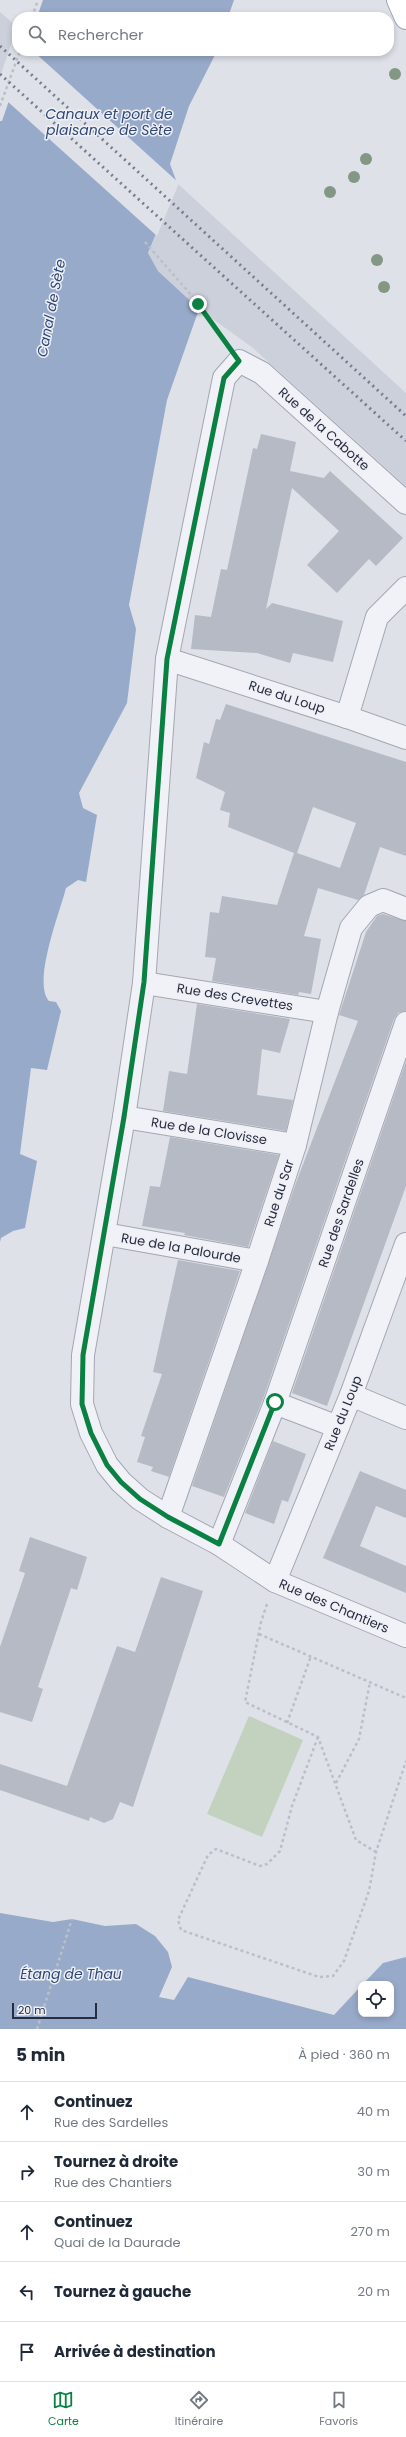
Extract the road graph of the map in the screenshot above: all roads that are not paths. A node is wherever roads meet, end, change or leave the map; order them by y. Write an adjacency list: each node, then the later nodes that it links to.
1 (398, 0): 2 (main road)
2 (406, 18)
3 (239, 361): 4 (street, Rue de la Cabotte); 6 (street, Rue des Chantiers)
4 (406, 503)
5 (406, 588): 7 (street)
6 (167, 659): 7 (street, Rue du Loup); 10 (street, Rue des Chantiers)
7 (347, 716): 8 (street, Rue du Loup)
8 (406, 738)
9 (406, 908): 11 (street, Rue du Sar)
10 (144, 982): 11 (street, Rue des Crevettes); 13 (street, Rue des Chantiers)
11 (326, 1012): 14 (street, Rue du Sar)
12 (406, 1023): 19 (street, Rue des Sardelles)
13 (124, 1117): 14 (street, Rue de la Clovisse); 15 (street, Rue des Chantiers)
14 (295, 1145): 17 (street, Rue du Sar)
15 (105, 1234): 17 (street, Rue de la Palourde); 22 (street, Rue des Chantiers)
16 (406, 1244): 18 (street, Rue du Loup)
17 (257, 1261): 22 (street, Rue du Sar)
18 (351, 1395): 20 (street); 21 (street, Rue du Loup)
19 (275, 1402): 21 (street); 23 (street, Rue des Sardelles)
20 (406, 1418)
21 (338, 1427): 24 (street, Rue du Loup)
22 (168, 1517): 23 (street, Rue des Chantiers)
23 (219, 1544): 24 (street, Rue des Chantiers)
24 (275, 1581): 25 (street, Rue des Chantiers)
25 (406, 1636)

